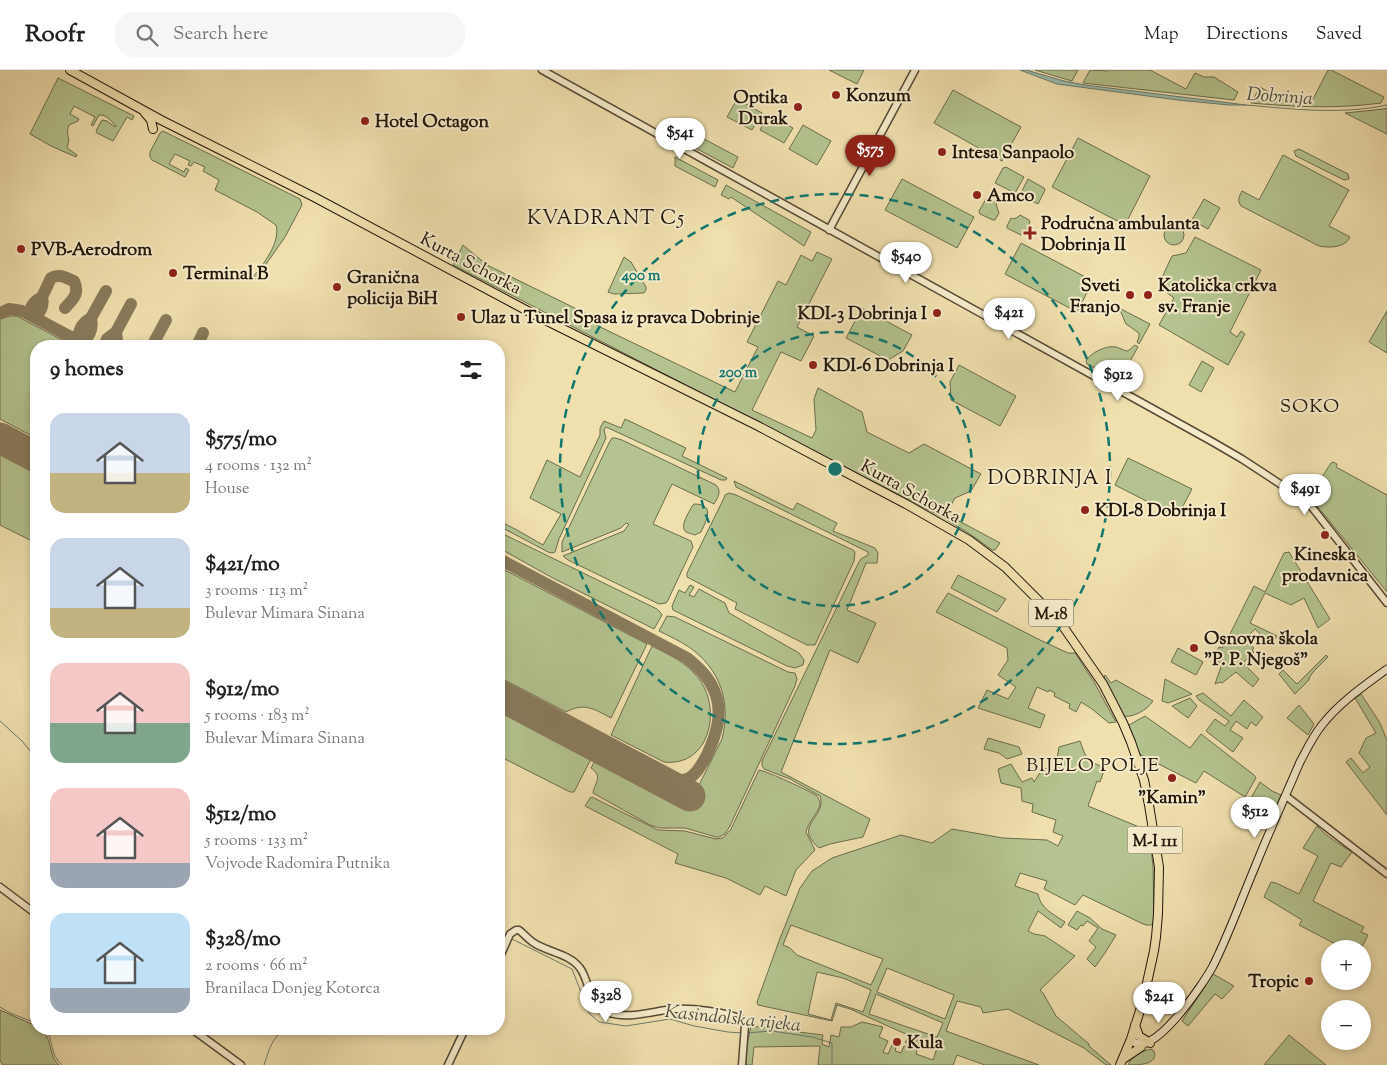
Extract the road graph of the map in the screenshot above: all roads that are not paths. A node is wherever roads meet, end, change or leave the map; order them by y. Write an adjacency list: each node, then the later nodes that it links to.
1 (70, 70): 4 (main road, Kurta Schorka / M-18)
2 (542, 70): 6 (street)
3 (915, 70): 6 (street)
4 (142, 110): 5 (main road, Kurta Schorka / M-18); 5 (main road)
5 (168, 124): 8 (main road, Kurta Schorka / M-18)
6 (829, 230): 7 (street)
7 (1387, 603)
8 (1090, 664): 15 (main road, M-I 111)
9 (1387, 669): 10 (main road)
10 (1286, 796): 11 (street); 19 (main road)
11 (1387, 874)
12 (0, 887): 13 (street)
13 (30, 910)
14 (505, 945): 24 (street)
15 (1135, 1025): 18 (main road, M-I 111); 19 (main road)
16 (200, 1035): 22 (street)
17 (462, 1035): 23 (street)
18 (1131, 1039): 19 (main road); 20 (main road); 21 (main road, M-I 111)
19 (1152, 1043): 20 (main road)
20 (1141, 1047): 21 (main road)
21 (1121, 1062)
22 (241, 1065)
23 (448, 1065)
24 (742, 1065)

